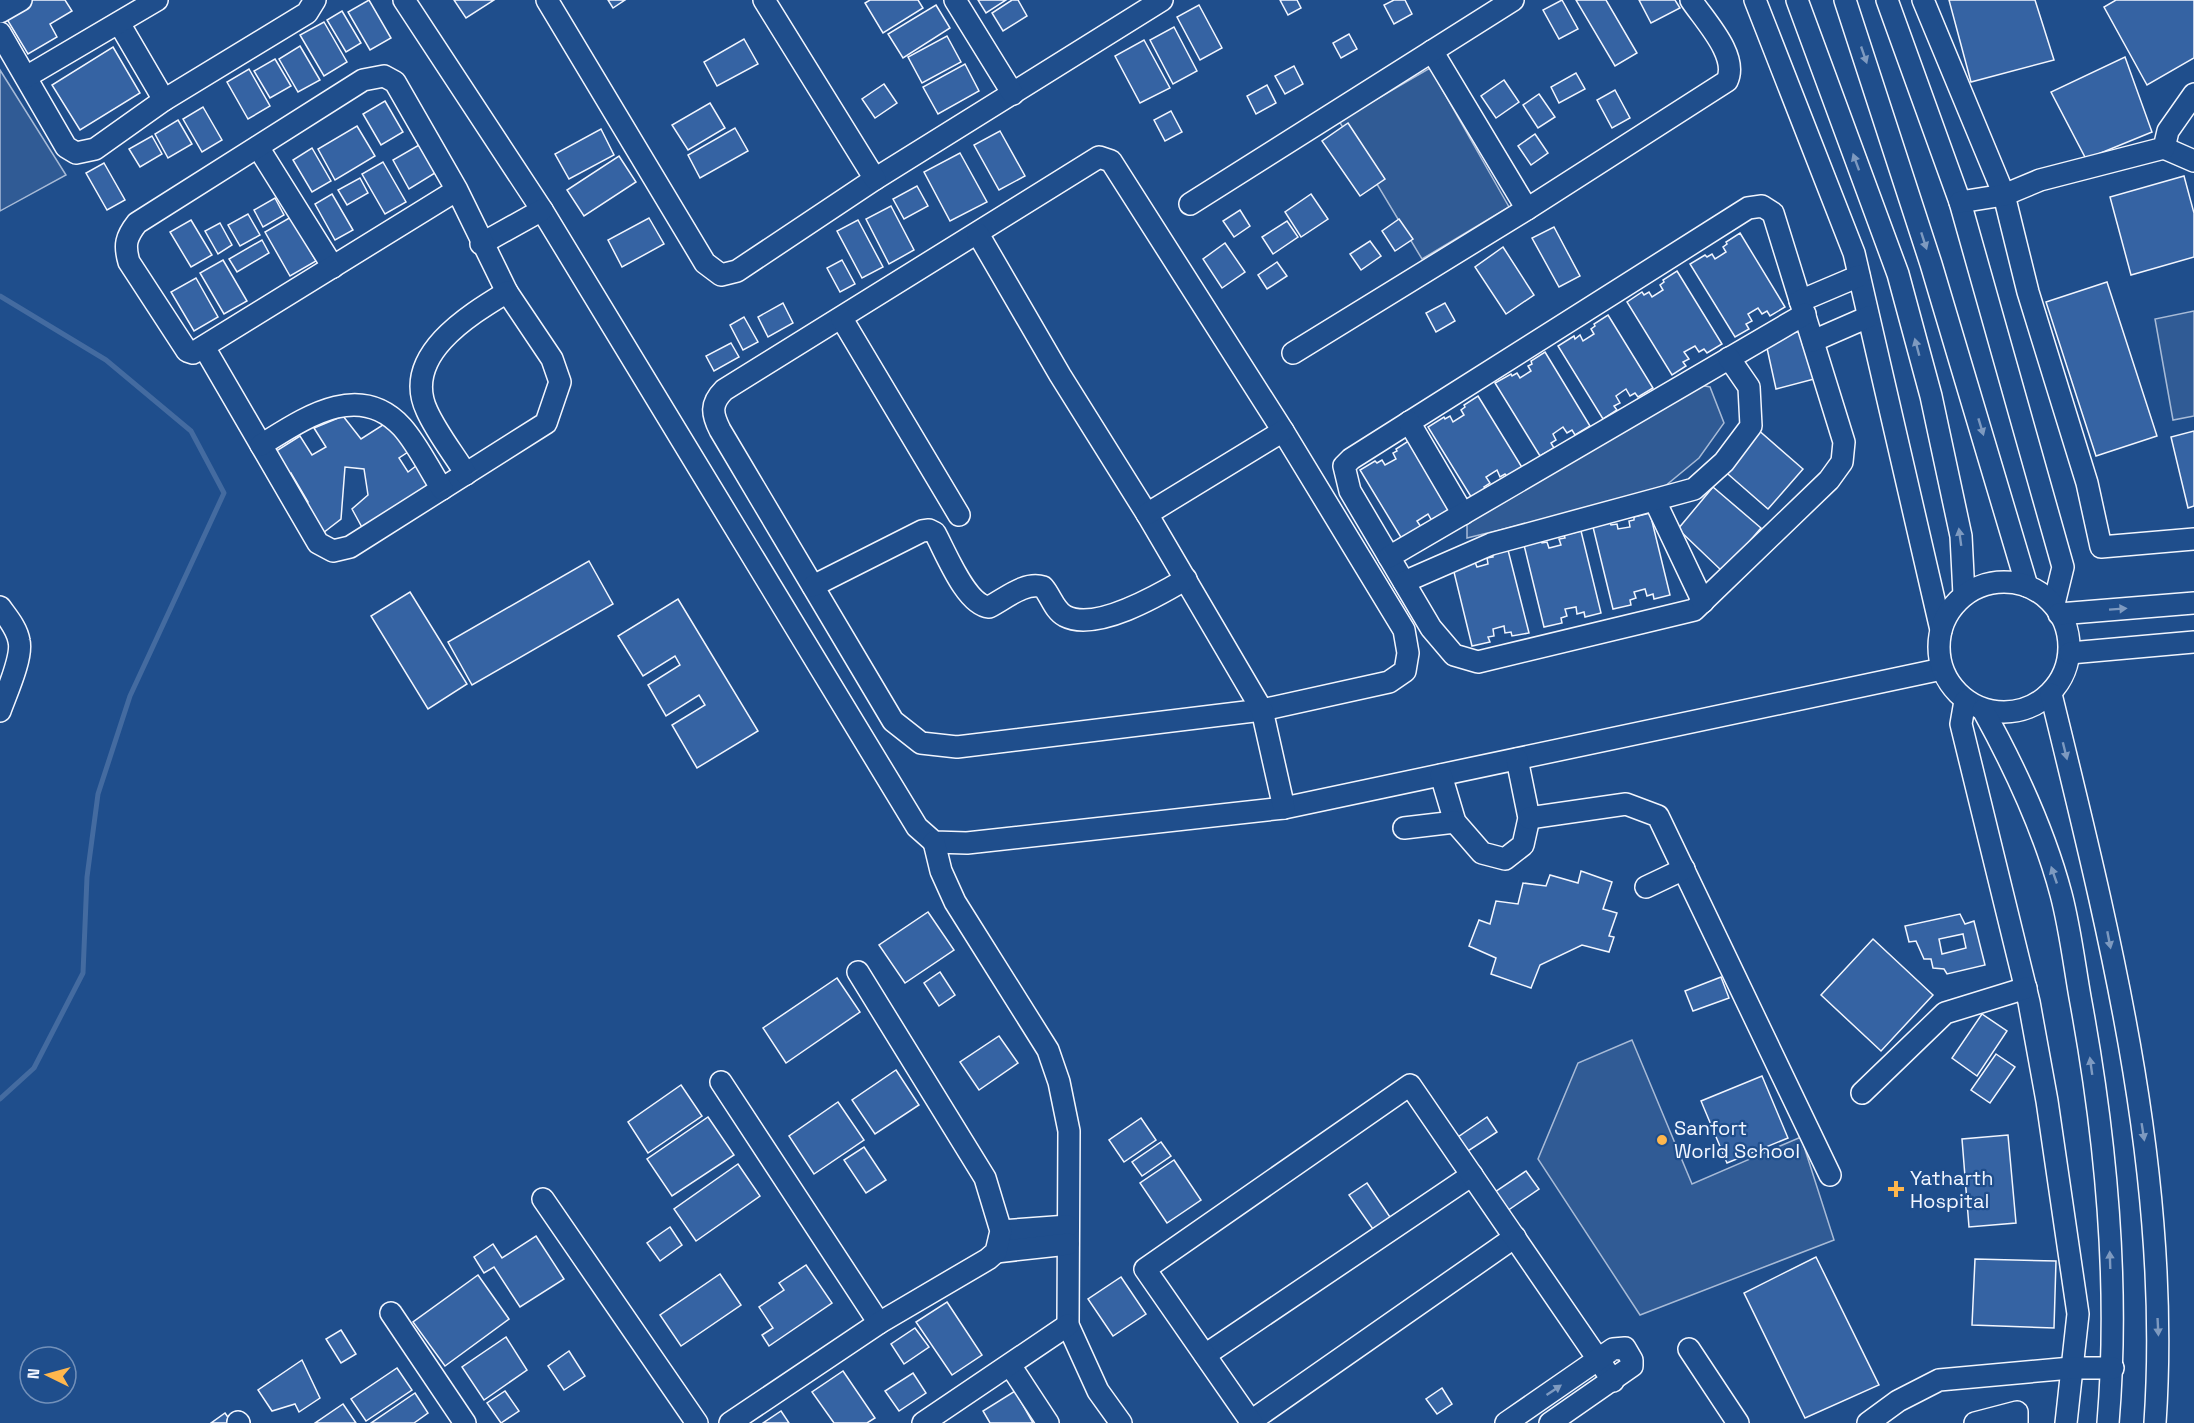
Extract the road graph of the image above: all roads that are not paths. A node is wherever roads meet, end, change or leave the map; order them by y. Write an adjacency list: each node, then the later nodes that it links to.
1 (21, 0): 16 (street)
2 (157, 0): 17 (street)
3 (404, 0): 33 (street)
4 (547, 0): 27 (street)
5 (764, 0): 27 (street)
6 (955, 0): 21 (street)
7 (1162, 0): 21 (street)
8 (1513, 0): 19 (street)
9 (1691, 0): 32 (street)
10 (1755, 0): 37 (street)
11 (1797, 0): 61 (street, one-way to 11)
12 (1845, 0): 60 (street, one-way to 60)
13 (1887, 0): 30 (street)
14 (1923, 0): 29 (street)
15 (317, 1): 23 (street)
16 (0, 12)
17 (119, 23): 20 (street); 23 (street)
18 (0, 33): 20 (street)
19 (1432, 51): 31 (street); 32 (street)
20 (26, 77): 23 (street)
21 (1012, 94): 27 (street)
22 (2194, 94): 25 (street)
23 (164, 100)
24 (258, 147): 28 (street); 36 (street); 43 (street)
25 (2164, 148): 26 (street); 29 (street)
26 (2194, 161)
27 (875, 179)
28 (457, 190): 35 (street); 36 (street)
29 (2004, 195): 30 (street); 55 (street)
30 (1960, 202): 65 (street)
31 (1190, 204)
32 (1527, 209): 44 (street)
33 (542, 210): 35 (street); 80 (street)
34 (978, 234): 41 (street); 47 (street); 52 (street)
35 (481, 244): 38 (street)
36 (333, 267): 43 (street)
37 (1859, 276): 39 (street); 40 (street)
38 (507, 292): 49 (street); 49 (street)
39 (1802, 308): 42 (street); 45 (street); 46 (street)
40 (1868, 317): 42 (street); 66 (street)
41 (842, 319): 54 (street); 59 (street)
42 (1813, 341): 62 (street)
43 (204, 347): 48 (street)
44 (1293, 353)
45 (1729, 358): 51 (street); 53 (street)
46 (1410, 422): 53 (street); 56 (street)
47 (1283, 431): 52 (street); 72 (street)
48 (261, 446): 50 (street); 50 (street)
49 (466, 474): 50 (street)
50 (442, 489)
51 (1655, 501): 58 (street); 62 (street)
52 (1147, 514): 57 (street)
53 (1463, 514): 56 (street)
54 (958, 515)
55 (2194, 539)
56 (1389, 557): 58 (street)
57 (1186, 579): 59 (street); 72 (street)
58 (1404, 582): 62 (street)
59 (813, 586): 72 (street)
60 (2027, 586): 61 (street); 65 (street)
61 (1964, 595): 66 (street)
62 (1704, 602)
63 (2194, 603): 65 (street, one-way to 63)
64 (0, 607): 73 (street)
65 (2057, 609): 68 (street)
66 (1941, 630): 69 (street)
67 (2194, 642): 68 (street)
68 (2070, 652): 70 (street)
69 (1942, 669): 71 (street); 74 (street)
70 (2051, 694): 71 (street); 119 (street, one-way to 119)
71 (1974, 705): 84 (street); 102 (street, one-way to 71)
72 (1262, 710): 76 (street)
73 (0, 711)
74 (1517, 759): 75 (street); 77 (street)
75 (1441, 775): 76 (street); 78 (street)
76 (1284, 808): 80 (street)
77 (1529, 818): 78 (street); 81 (street)
78 (1455, 822): 79 (street)
79 (1404, 828)
80 (934, 842): 91 (street)
81 (1684, 869): 82 (street); 88 (street)
82 (1646, 887)
83 (858, 972): 90 (street)
84 (2026, 988): 86 (street); 101 (street)
85 (721, 1082): 95 (street)
86 (1862, 1094)
87 (1472, 1175): 92 (street); 98 (street); 98 (street)
88 (1830, 1175)
89 (543, 1199): 108 (street)
90 (1001, 1231): 91 (street); 93 (street)
91 (1068, 1235): 93 (street); 96 (street)
92 (1515, 1237): 99 (street); 106 (street)
93 (996, 1252): 95 (street)
94 (391, 1313): 107 (street)
95 (879, 1323): 109 (street)
96 (1068, 1325): 100 (street); 105 (street)
97 (1689, 1349): 114 (street)
98 (1205, 1355): 106 (street)
99 (1599, 1359): 103 (street); 103 (street); 112 (street, one-way to 99)
100 (1010, 1365): 110 (street); 111 (street)
101 (2071, 1368): 102 (street); 104 (street); 117 (street)
102 (2113, 1368): 118 (street)
103 (1612, 1381): 113 (street)
104 (1874, 1421)
105 (1119, 1422)
106 (1251, 1422)
107 (465, 1423)
108 (698, 1423)
109 (730, 1423)
110 (923, 1423)
111 (1048, 1423)
112 (1506, 1423)
113 (1550, 1423)
114 (1738, 1423)
115 (1975, 1423): 116 (street)
116 (2017, 1423)
117 (2066, 1423)
118 (2109, 1423)
119 (2156, 1423)

